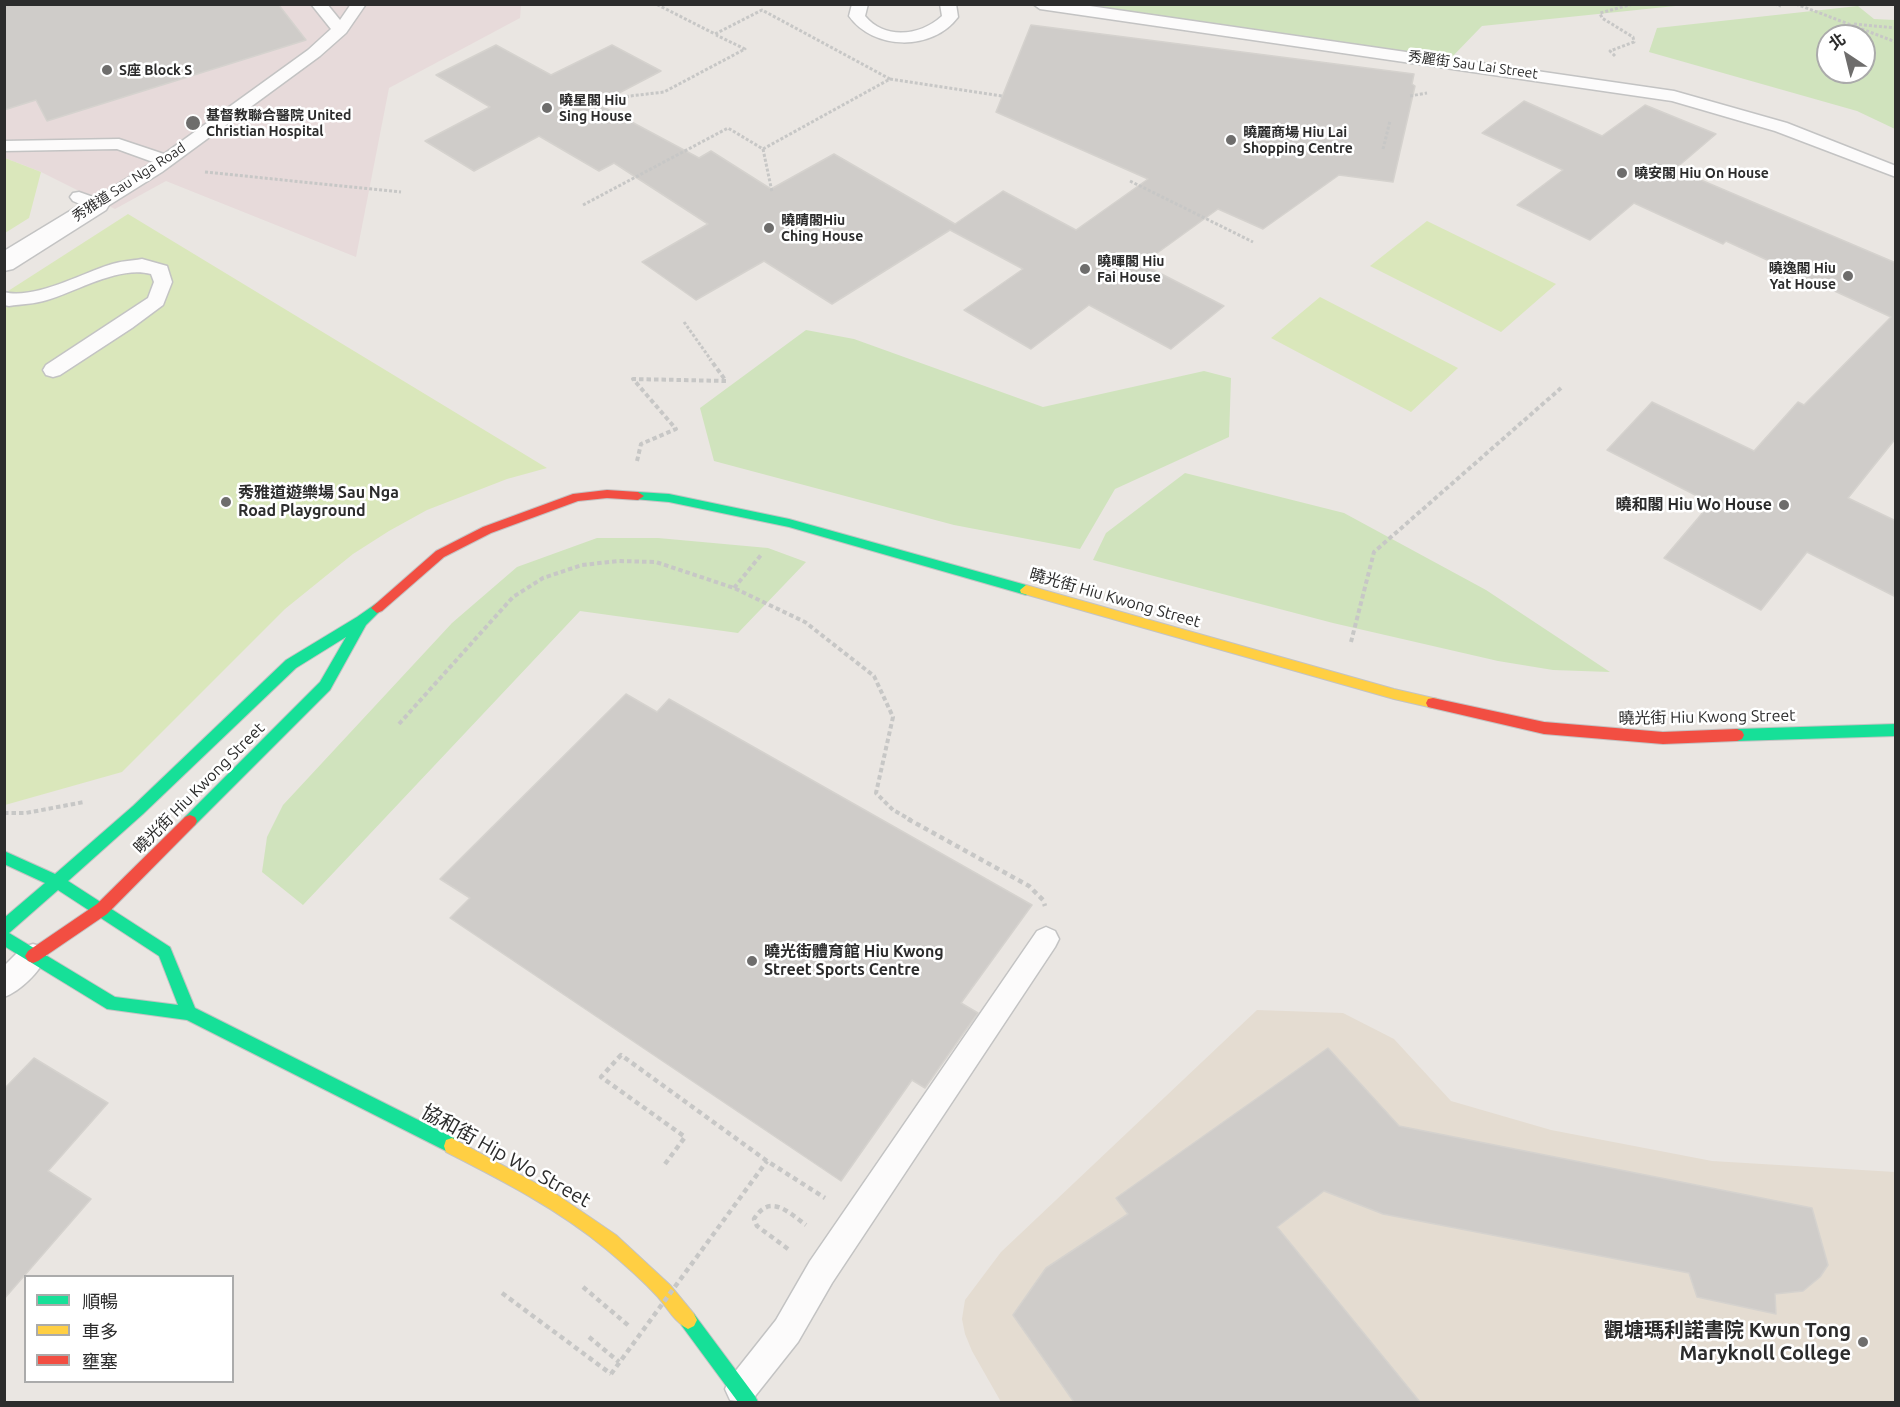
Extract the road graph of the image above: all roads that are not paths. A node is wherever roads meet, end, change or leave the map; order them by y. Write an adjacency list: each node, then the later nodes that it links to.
1 (318, 4): 6 (lane)
2 (359, 4): 6 (lane, 秀雅道 Sau Nga Road)
3 (860, 4): 4 (lane)
4 (948, 4)
5 (1040, 4): 9 (lane, 秀麗街 Sau Lai Street)
6 (340, 30): 8 (lane, 秀雅道 Sau Nga Road)
7 (4, 146): 8 (lane)
8 (165, 160): 10 (lane, 秀雅道 Sau Nga Road)
9 (1896, 172)
10 (88, 201): 11 (street, 秀雅道 Sau Nga Road)
11 (4, 263)
12 (4, 298): 13 (lane)
13 (53, 370)
14 (362, 621): 15 (main road, 曉光街 Hiu Kwong Street); 17 (main road, 曉光街 Hiu Kwong Street); 18 (main road, 曉光街 Hiu Kwong Street)
15 (1896, 730)
16 (4, 857): 17 (main road)
17 (57, 882): 18 (main road); 19 (main road, 曉光街 Hiu Kwong Street)
18 (102, 909): 22 (main road, 曉光街 Hiu Kwong Street); 24 (main road)
19 (4, 928)
20 (4, 938): 22 (main road, 協和街 Hip Wo Street)
21 (1046, 939): 25 (lane)
22 (33, 956): 23 (lane); 24 (main road, 協和街 Hip Wo Street)
23 (4, 985)
24 (189, 1013): 25 (main road, 協和街 Hip Wo Street)
25 (745, 1396)

